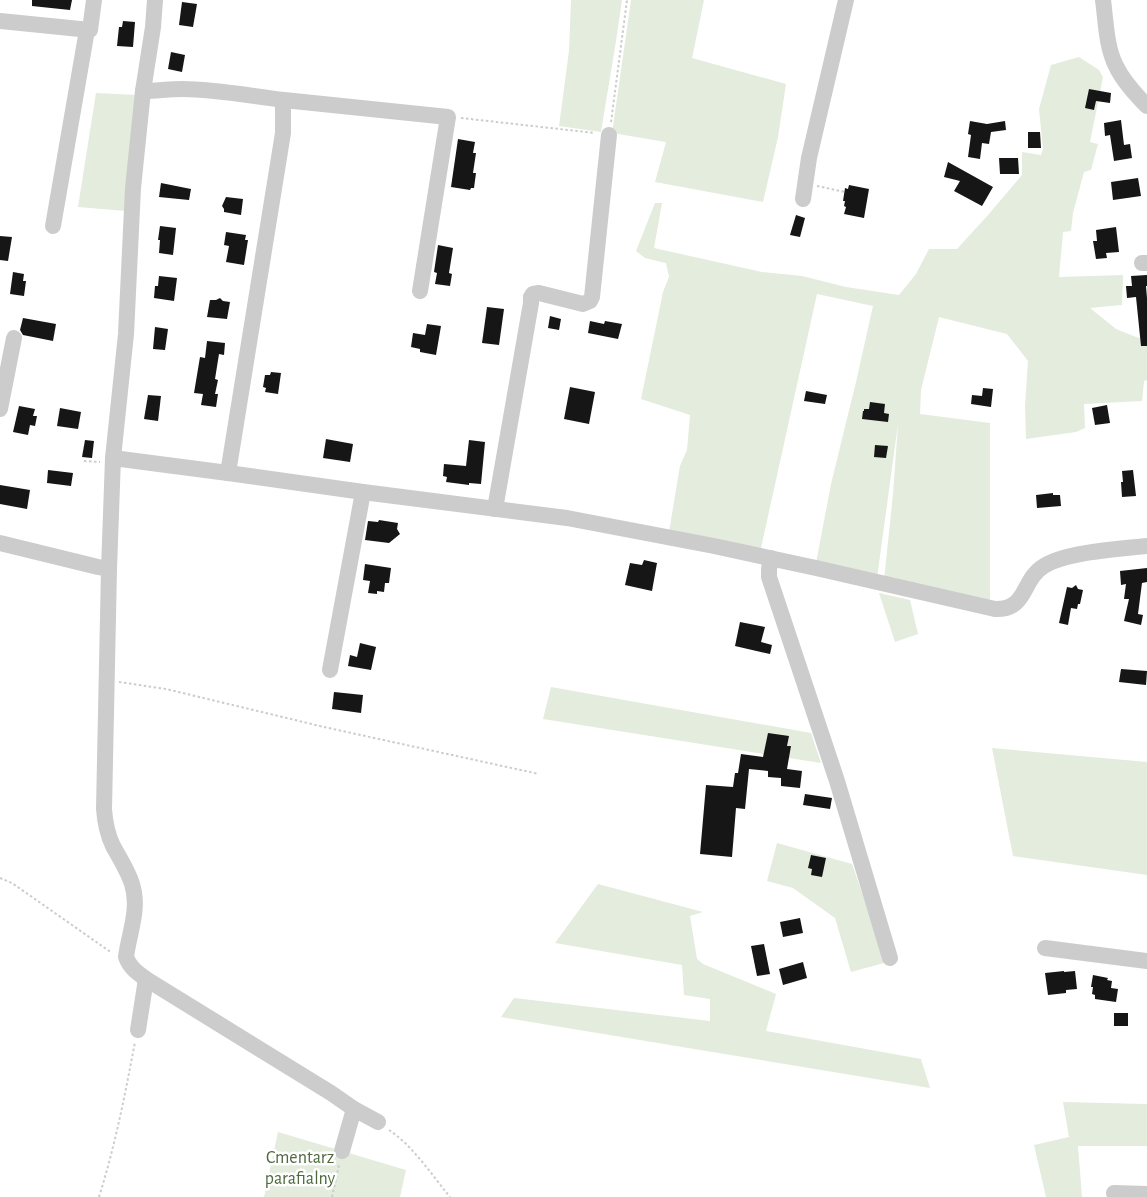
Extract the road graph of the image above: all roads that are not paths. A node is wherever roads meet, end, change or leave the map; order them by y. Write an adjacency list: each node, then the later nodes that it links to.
1 (94, 0): 6 (street)
2 (155, 0): 7 (street)
3 (846, 0): 11 (street)
4 (1103, 0): 9 (street)
5 (0, 21): 6 (street)
6 (87, 30): 12 (street)
7 (143, 91): 8 (street); 16 (street)
8 (283, 100): 13 (street); 17 (street)
9 (1147, 106)
10 (609, 135): 19 (street)
11 (804, 191)
12 (53, 226)
13 (420, 291)
14 (14, 338): 15 (street)
15 (0, 409)
16 (113, 458): 17 (street); 23 (street)
17 (228, 472): 18 (street)
18 (363, 492): 19 (street); 24 (street)
19 (495, 509): 22 (street)
20 (0, 543): 23 (street)
21 (1147, 546): 22 (street)
22 (770, 558): 26 (street)
23 (109, 569): 28 (street)
24 (330, 670)
25 (1045, 948): 27 (street)
26 (890, 958)
27 (1147, 961)
28 (146, 979): 29 (street); 30 (street)
29 (138, 1030)
30 (354, 1108): 31 (street); 32 (street)
31 (378, 1122)
32 (342, 1151)
33 (1114, 1193): 34 (street)
34 (1147, 1194)

